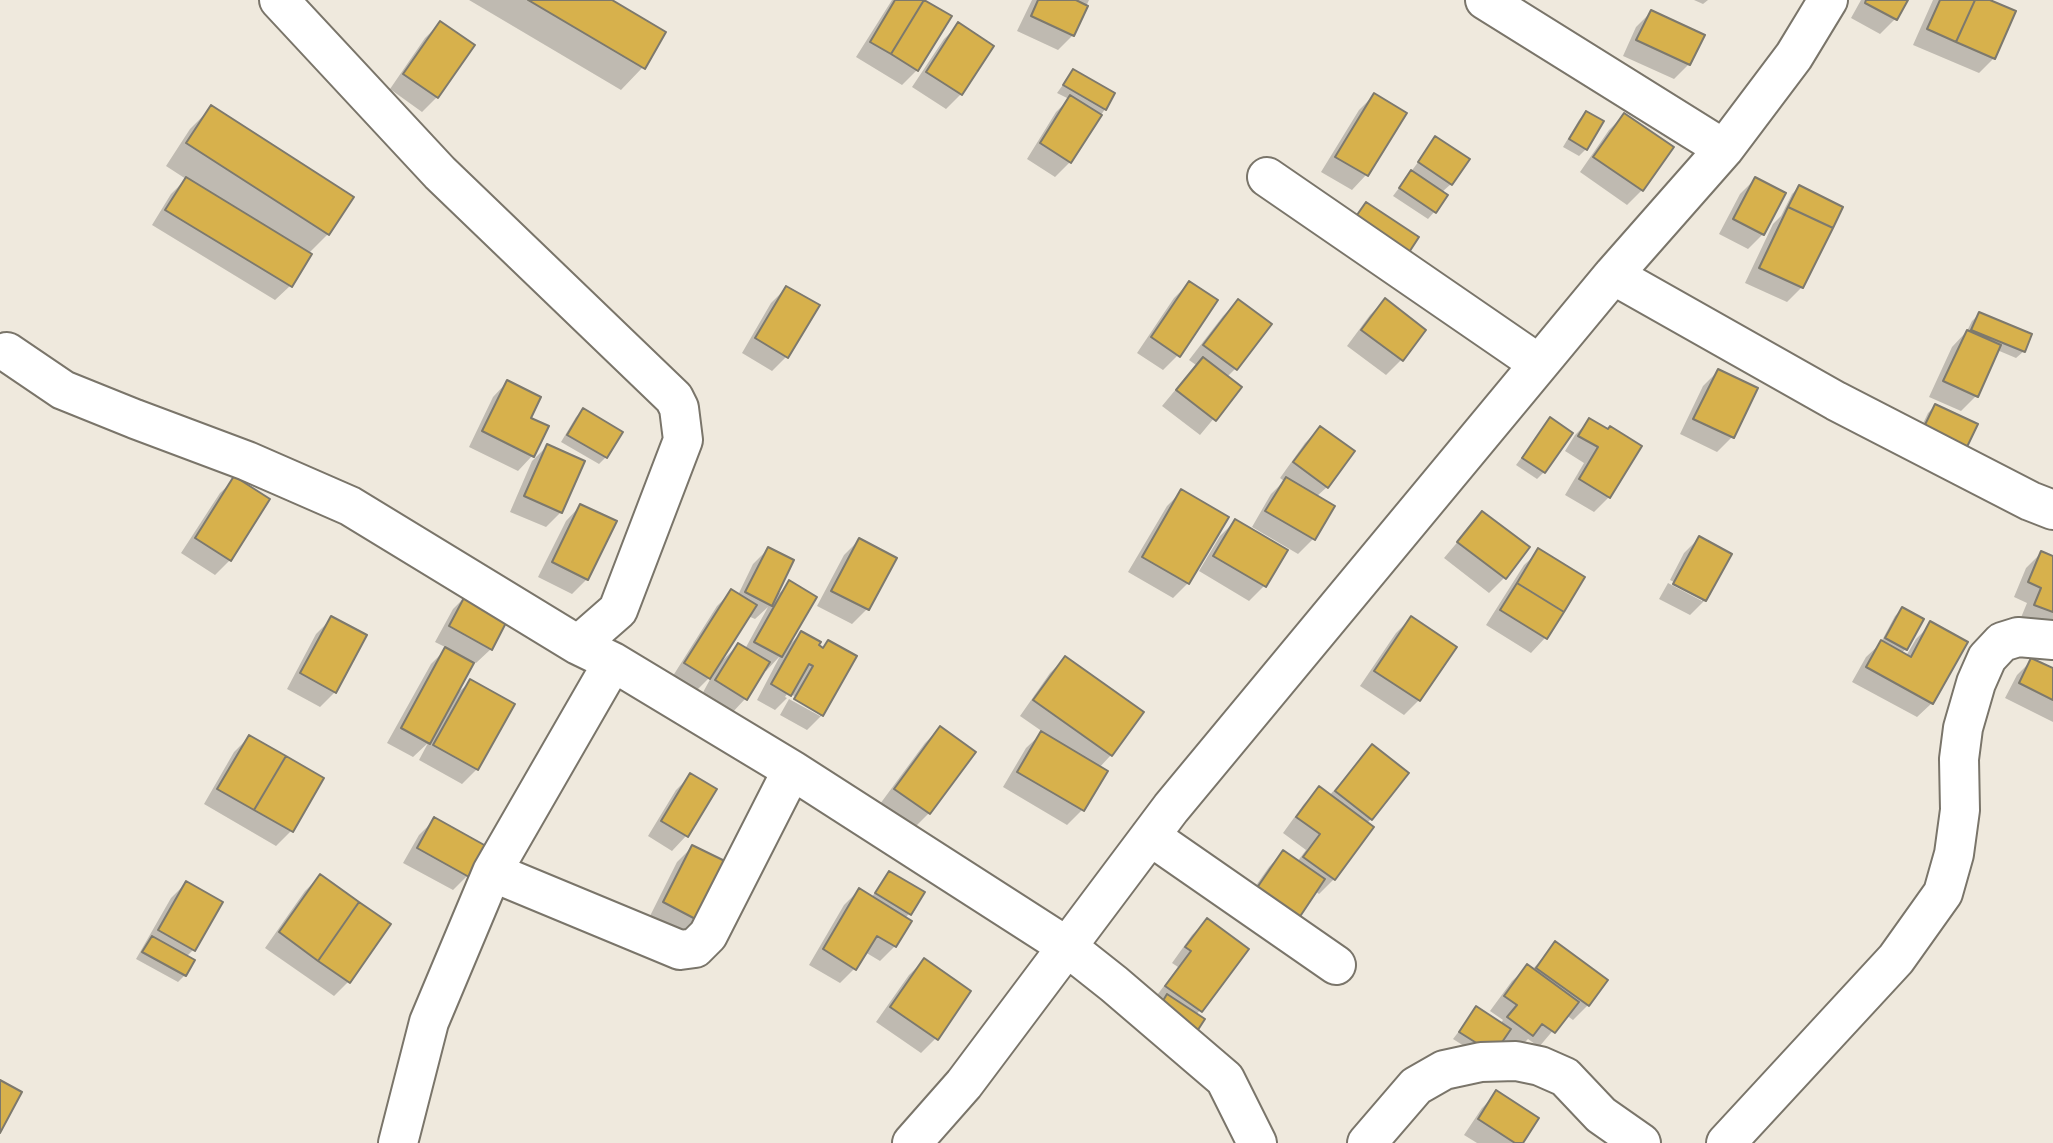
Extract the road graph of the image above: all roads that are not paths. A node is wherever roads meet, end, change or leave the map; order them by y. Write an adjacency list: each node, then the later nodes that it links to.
1 (279, 0): 11 (street)
2 (1485, 0): 4 (street)
3 (1829, 0): 4 (street)
4 (1724, 149): 6 (street)
5 (1267, 177): 8 (street)
6 (1613, 275): 8 (street); 9 (street)
7 (7, 352): 11 (street)
8 (1539, 364): 14 (street)
9 (2053, 510)
10 (2053, 640): 23 (street)
11 (578, 645): 12 (street)
12 (613, 662): 13 (street); 15 (street)
13 (792, 770): 15 (street); 16 (street)
14 (1150, 835): 16 (street); 17 (street)
15 (492, 872): 18 (street)
16 (1066, 946): 19 (street); 20 (street)
17 (1336, 965)
18 (398, 1143)
19 (912, 1143)
20 (1256, 1143)
21 (1367, 1143): 22 (street)
22 (1641, 1143)
23 (1726, 1143)

